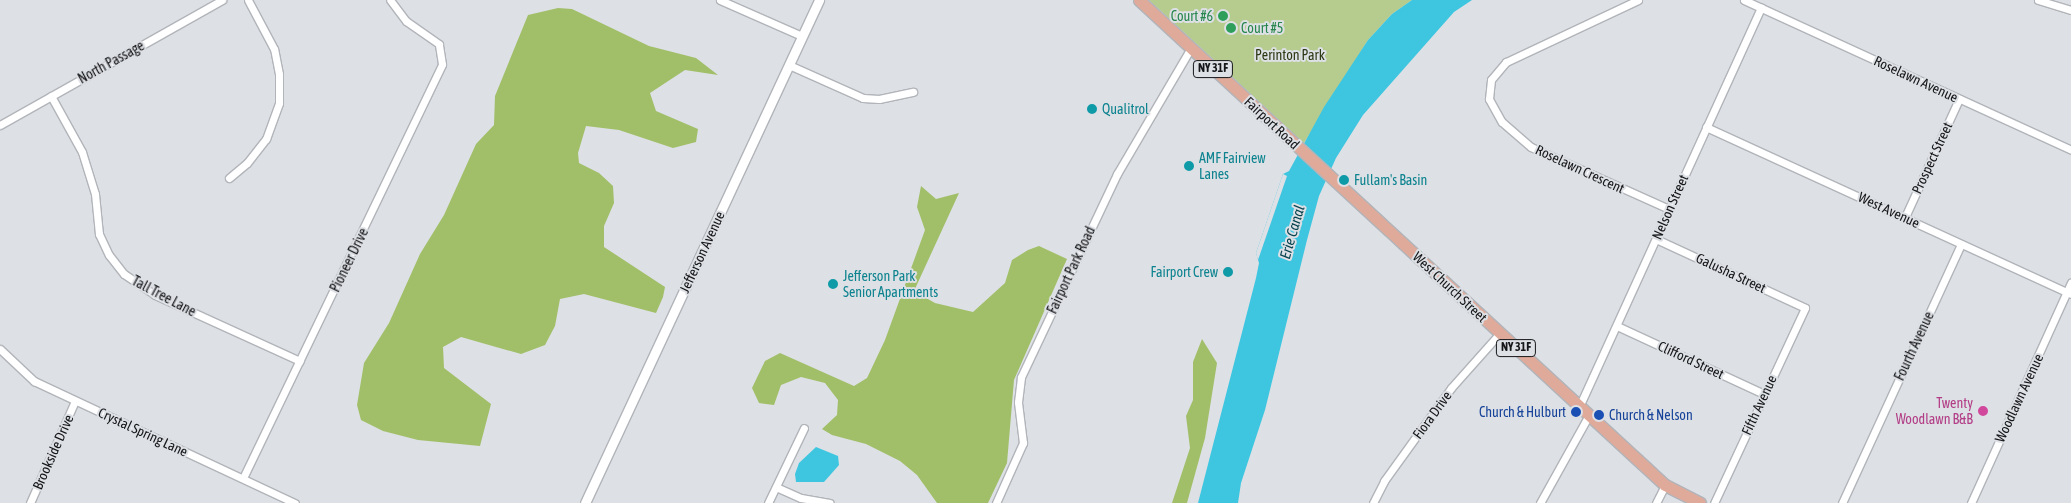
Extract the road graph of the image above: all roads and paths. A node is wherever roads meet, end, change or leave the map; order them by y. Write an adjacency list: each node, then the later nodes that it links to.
1 (222, 0): 16 (street, North Passage)
2 (248, 0): 21 (street)
3 (390, 0): 33 (street, Pioneer Drive)
4 (720, 0): 12 (street)
5 (819, 0): 12 (street, Jefferson Avenue)
6 (1139, 0): 13 (main road, Fairport Road / NY 31F)
7 (1638, 0): 23 (street, Roselawn Crescent)
8 (1744, 0): 10 (street)
9 (2038, 0): 11 (street)
10 (1761, 8): 17 (street, Roselawn Avenue); 19 (street, Nelson Street)
11 (2071, 10)
12 (802, 36): 14 (street, Jefferson Avenue)
13 (1190, 48): 22 (main road, Fairport Road / NY 31F); 47 (street, Fairport Park Road)
14 (789, 65): 15 (street); 44 (street, Jefferson Avenue)
15 (913, 92)
16 (51, 96): 18 (street, North Passage); 33 (street, Tall Tree Lane)
17 (1959, 99): 20 (street, Roselawn Avenue); 24 (street, Prospect Street)
18 (0, 125)
19 (1706, 127): 23 (street, Nelson Street); 24 (street, West Avenue)
20 (2071, 150)
21 (229, 178)
22 (1339, 184): 31 (main road, West Church Street / NY 31F)
23 (1669, 209): 25 (street, Nelson Street)
24 (1905, 217): 26 (street, West Avenue)
25 (1656, 238): 29 (street, Galusha Street); 30 (street, Nelson Street)
26 (1961, 244): 28 (street, West Avenue); 53 (street, Fourth Avenue)
27 (2071, 283): 28 (street, Woodlawn Avenue)
28 (2069, 293): 54 (street, Woodlawn Avenue)
29 (1805, 308): 34 (street, Fifth Avenue)
30 (1617, 326): 34 (street, Clifford Street); 36 (street, Nelson Street)
31 (1500, 333): 36 (main road, West Church Street / NY 31F); 48 (street, Fiora Drive)
32 (0, 349): 35 (street, Crystal Spring Lane)
33 (300, 361): 39 (street, Pioneer Drive)
34 (1764, 394): 52 (street, Fifth Avenue)
35 (75, 401): 39 (street, Crystal Spring Lane); 42 (street, Brookside Drive)
36 (1579, 407): 37 (main road, West Church Street / NY 31F)
37 (1589, 415): 40 (main road, West Church Street / NY 31F); 49 (street)
38 (804, 428): 41 (street)
39 (243, 478): 43 (street, Crystal Spring Lane)
40 (1665, 485): 50 (street); 51 (main road, West Church Street / NY 31F)
41 (776, 487): 45 (street); 46 (street)
42 (30, 503)
43 (295, 503)
44 (585, 503)
45 (768, 503)
46 (830, 503)
47 (996, 503)
48 (1373, 503)
49 (1540, 503)
50 (1656, 503)
51 (1700, 503)
52 (1714, 503)
53 (1842, 503)
54 (1971, 503)

